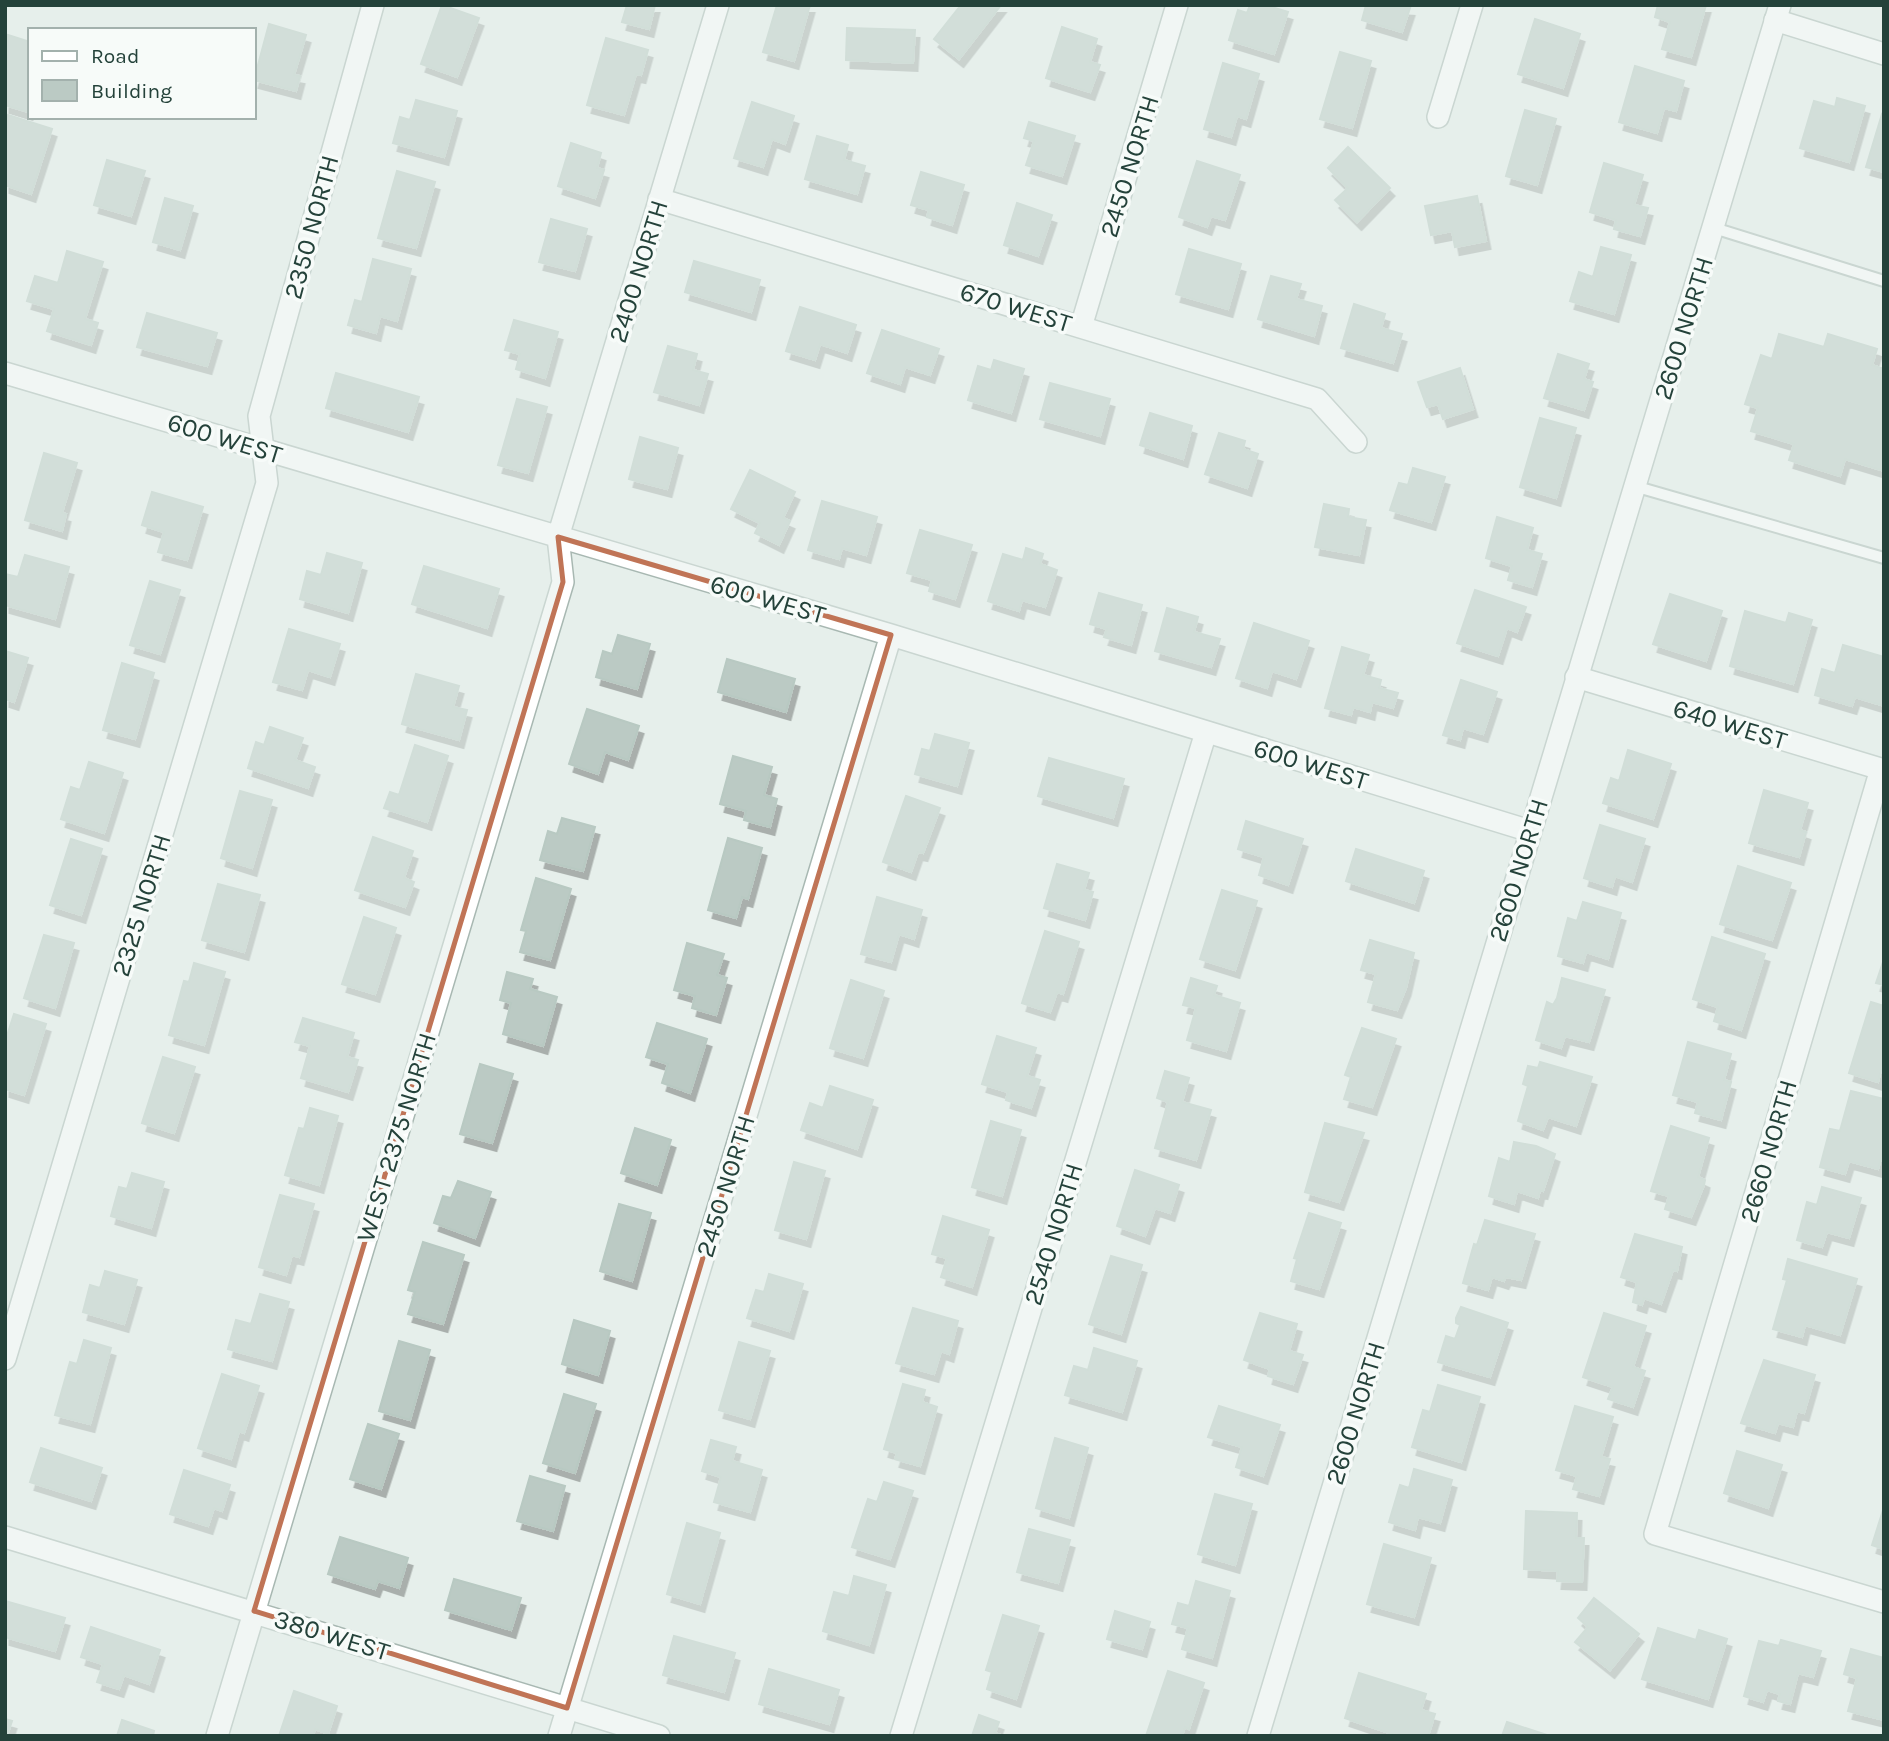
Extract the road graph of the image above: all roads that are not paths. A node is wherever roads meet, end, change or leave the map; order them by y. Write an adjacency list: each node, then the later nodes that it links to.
1 (373, 5): 14 (street, 2350 NORTH)
2 (718, 5): 8 (street, 2400 NORTH)
3 (1177, 5): 11 (street, 2450 NORTH)
4 (1472, 5): 7 (street)
5 (1778, 13): 6 (street); 9 (street, 2600 NORTH)
6 (1884, 54)
7 (1438, 117)
8 (659, 199): 11 (street, 670 WEST); 16 (street, 2400 NORTH)
9 (1714, 228): 10 (lane); 15 (street, 2600 NORTH)
10 (1884, 281)
11 (1081, 327): 13 (street, 670 WEST)
12 (5, 373): 14 (street, 600 WEST)
13 (1356, 442)
14 (263, 450): 16 (street, 600 WEST); 23 (street, 2325 NORTH)
15 (1634, 486): 17 (lane); 19 (street, 2600 NORTH)
16 (558, 537): 18 (street, 600 WEST); 26 (street, WEST 2375 NORTH)
17 (1884, 558)
18 (891, 635): 20 (street, 600 WEST); 27 (street, 2450 NORTH)
19 (1576, 677): 21 (street, 640 WEST); 22 (street, 2600 NORTH)
20 (1206, 732): 22 (street, 600 WEST); 31 (street, 2540 NORTH)
21 (1882, 769): 25 (street, 2660 NORTH)
22 (1530, 831): 32 (street, 2600 NORTH)
23 (5, 1359)
24 (5, 1536): 26 (street, 380 WEST)
25 (1884, 1602)
26 (254, 1611): 27 (street, 380 WEST); 28 (street, WEST 2375 NORTH)
27 (567, 1708): 29 (street, 2450 NORTH); 30 (street, 380 WEST)
28 (217, 1736)
29 (559, 1736)
30 (659, 1736)
31 (901, 1736)
32 (1258, 1736)

